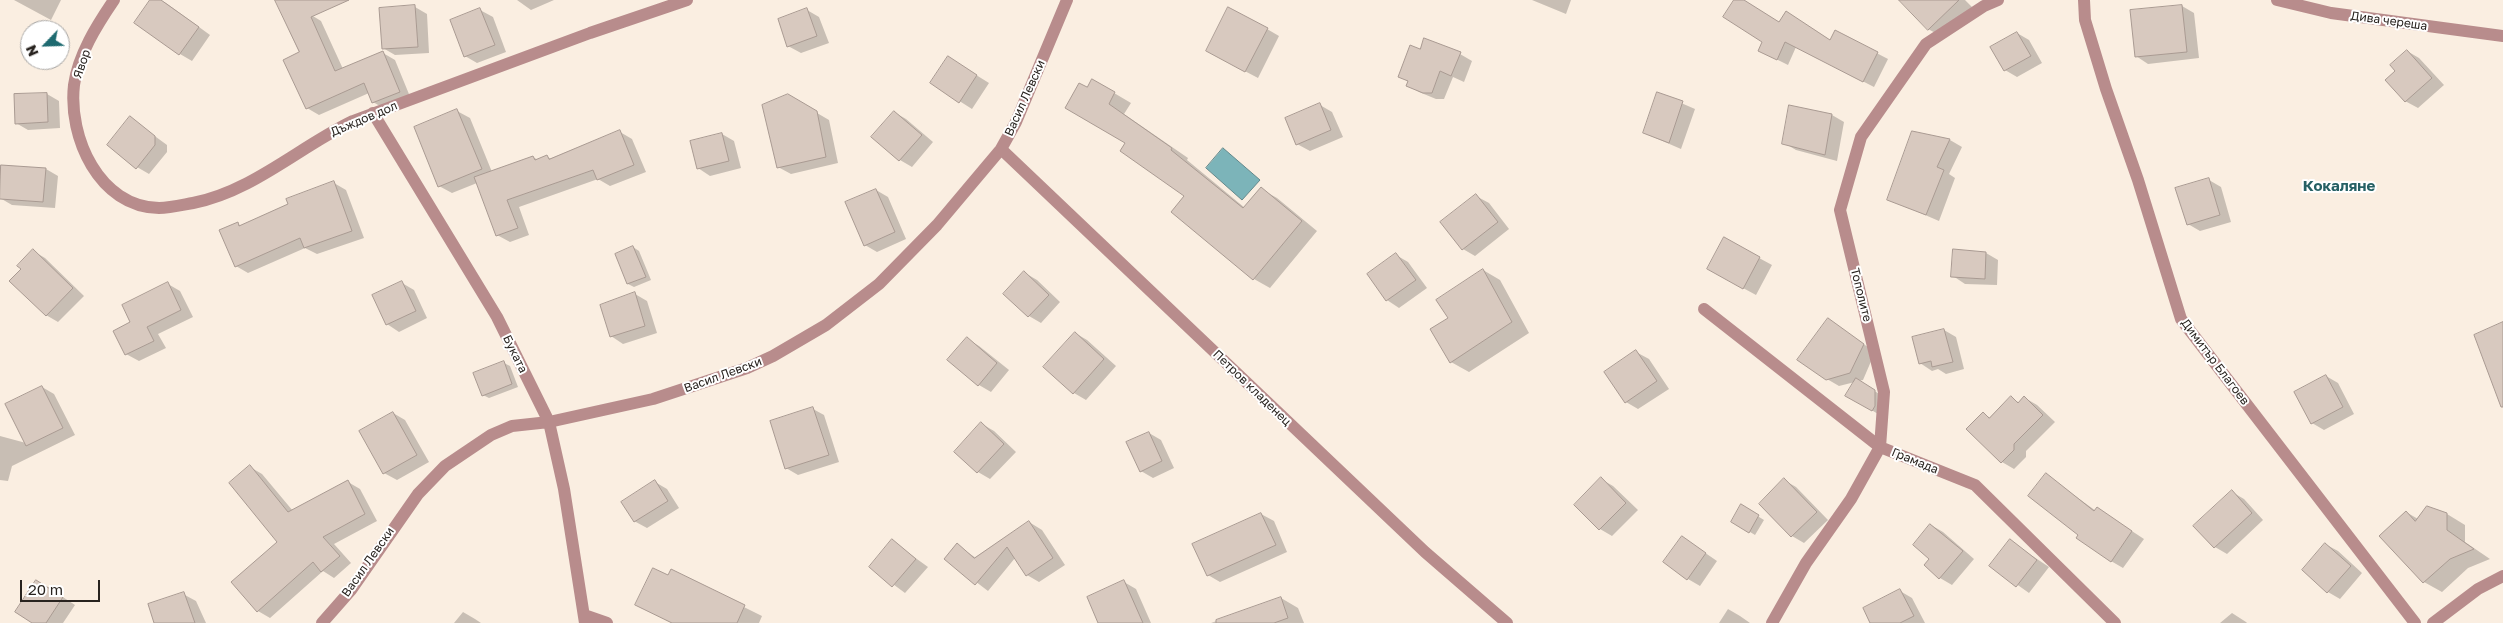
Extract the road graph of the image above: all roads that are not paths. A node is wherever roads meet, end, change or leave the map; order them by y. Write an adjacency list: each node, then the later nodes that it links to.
1 (114, 0): 9 (street, Явор)
2 (687, 0): 8 (street, Дъждов дол)
3 (1067, 0): 10 (street, Васил Левски)
4 (1998, 0): 13 (street, Тополите)
5 (2084, 0): 21 (street, Димитър Благоев)
6 (2277, 0): 7 (street, Дива череша)
7 (2503, 36)
8 (373, 113): 9 (street, Дъждов дол); 12 (street, Буката)
9 (77, 134)
10 (1001, 149): 12 (street, Васил Левски); 18 (street, Петров кладенец)
11 (1704, 309): 13 (street, Грамада)
12 (549, 422): 15 (street, Буката); 16 (street, Васил Левски)
13 (1880, 447): 19 (street, Тополите); 20 (street, Грамада)
14 (2503, 576): 22 (street)
15 (585, 619): 17 (street)
16 (322, 623)
17 (606, 623)
18 (1507, 623)
19 (1772, 623)
20 (2115, 623)
21 (2415, 623)
22 (2433, 623)

